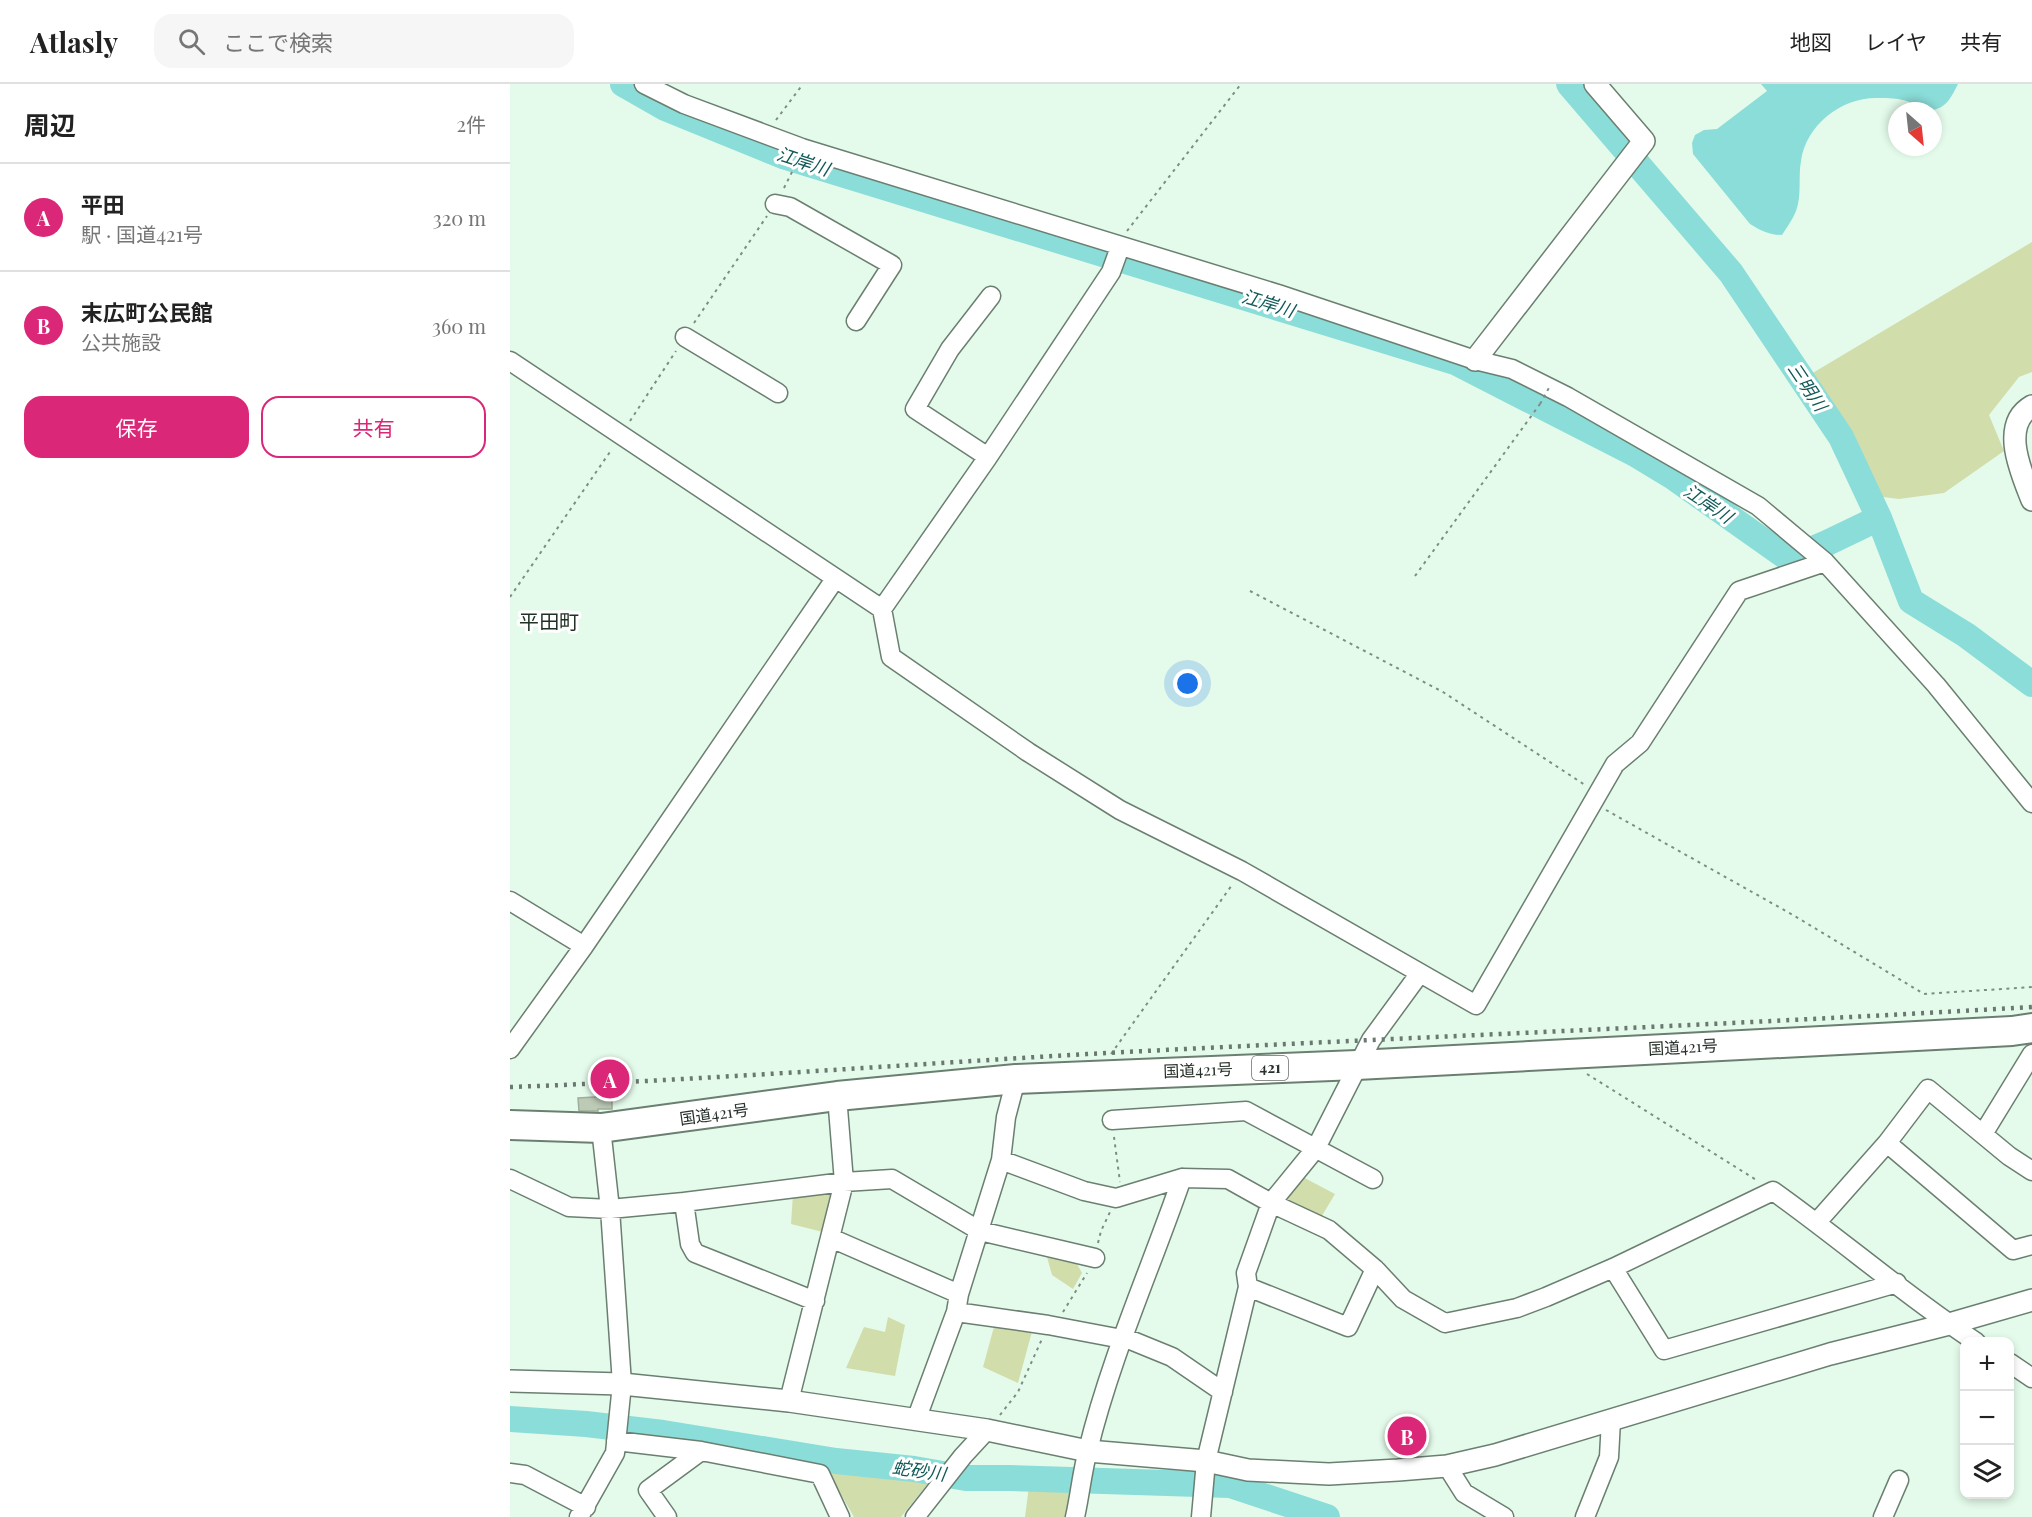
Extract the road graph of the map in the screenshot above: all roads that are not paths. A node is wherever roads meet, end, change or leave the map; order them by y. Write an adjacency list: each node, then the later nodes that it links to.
1 (644, 84): 4 (street)
2 (1594, 84): 8 (street)
3 (775, 204): 6 (street)
4 (1117, 255): 8 (street); 12 (street)
5 (992, 296): 12 (street)
6 (856, 321)
7 (685, 338): 10 (street)
8 (1475, 360): 14 (street)
9 (510, 361): 15 (street)
10 (778, 393)
11 (2032, 406): 13 (street)
12 (988, 457): 16 (street)
13 (2032, 500)
14 (1826, 562): 17 (street); 20 (street)
15 (835, 579): 16 (street); 19 (street)
16 (882, 609): 20 (street)
17 (2032, 803)
18 (510, 901): 19 (street)
19 (584, 946): 22 (street)
20 (1419, 973): 24 (street)
21 (2032, 1028): 24 (highway, 国道421号 / 421)
22 (510, 1049)
23 (2030, 1061): 30 (street)
24 (1357, 1065): 25 (highway, 国道421号 / 421); 32 (street)
25 (1016, 1079): 26 (highway, 国道421号 / 421); 33 (street)
26 (837, 1096): 29 (highway, 国道421号 / 421); 38 (street)
27 (1112, 1120): 32 (street)
28 (510, 1125): 29 (highway, 国道421号 / 421)
29 (601, 1128): 41 (street)
30 (1983, 1134): 31 (street); 34 (street)
31 (1887, 1143): 42 (street); 45 (street)
32 (1316, 1148): 37 (street); 40 (street)
33 (1001, 1160): 35 (street); 43 (street)
34 (2032, 1171)
35 (1182, 1178): 40 (street); 57 (street)
36 (510, 1179): 41 (street)
37 (1373, 1179)
38 (844, 1182): 39 (street); 43 (street); 44 (street)
39 (684, 1202): 41 (street); 53 (street)
40 (1271, 1203): 48 (street); 50 (street)
41 (610, 1209): 61 (street)
42 (1816, 1222): 47 (street); 49 (street)
43 (980, 1231): 46 (street); 51 (street)
44 (831, 1238): 51 (street); 53 (street)
45 (2032, 1245)
46 (1095, 1258)
47 (1613, 1268): 48 (street); 49 (street)
48 (1375, 1269): 50 (street)
49 (1897, 1284): 55 (street)
50 (1248, 1287): 62 (street)
51 (959, 1294): 54 (street)
52 (2032, 1300): 55 (street)
53 (815, 1301): 63 (street)
54 (956, 1312): 57 (street); 64 (street)
55 (1949, 1324): 56 (street); 65 (street)
56 (1970, 1337)
57 (1122, 1338): 62 (street); 68 (street)
58 (2014, 1366): 59 (street)
59 (2032, 1378)
60 (510, 1381): 61 (street)
61 (622, 1384): 63 (street); 67 (street)
62 (1223, 1392): 70 (street)
63 (789, 1401): 64 (street)
64 (916, 1420): 66 (street)
65 (1611, 1420): 71 (street); 82 (street)
66 (987, 1430): 68 (street); 75 (street)
67 (616, 1437): 69 (street); 76 (street)
68 (1088, 1450): 70 (street); 80 (street)
69 (701, 1451): 77 (street); 78 (street)
70 (1206, 1461): 71 (street); 74 (street)
71 (1447, 1466): 81 (street)
72 (510, 1473): 76 (street)
73 (1899, 1480): 83 (street)
74 (1202, 1509)
75 (930, 1510): 79 (street)
76 (582, 1512)
77 (668, 1517)
78 (840, 1517)
79 (915, 1517)
80 (1075, 1517)
81 (1504, 1517)
82 (1585, 1517)
83 (1883, 1517)

